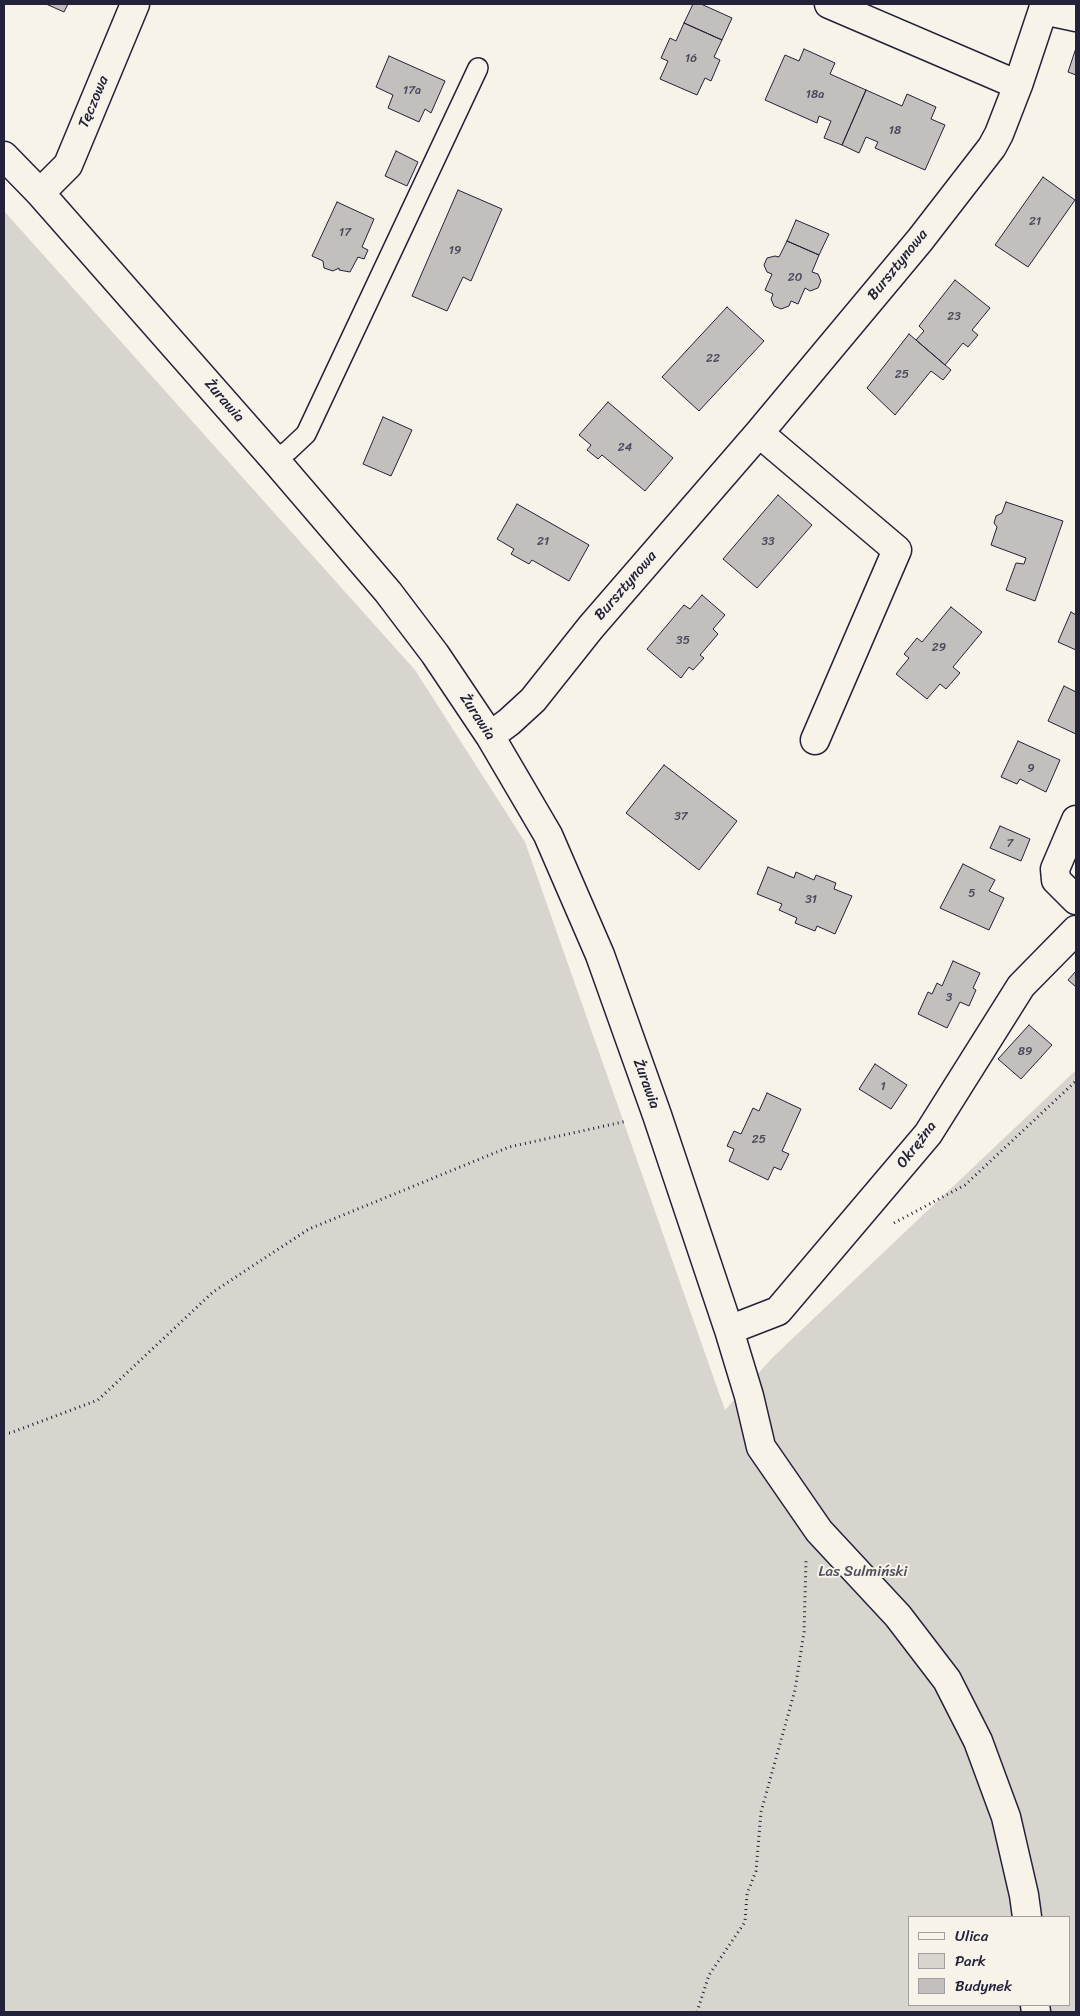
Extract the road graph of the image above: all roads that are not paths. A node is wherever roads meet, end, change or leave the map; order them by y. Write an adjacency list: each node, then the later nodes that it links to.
1 (135, 4): 8 (street, Tęczowa)
2 (829, 4): 6 (street)
3 (1043, 7): 4 (street, Bursztynowa); 6 (street, Bursztynowa)
4 (1076, 17)
5 (478, 68): 10 (lane)
6 (1018, 85): 9 (street, Bursztynowa)
7 (4, 156): 8 (street, Żurawia)
8 (40, 193): 10 (street, Żurawia)
9 (759, 433): 11 (street, Bursztynowa); 12 (street)
10 (275, 460): 11 (street, Żurawia)
11 (490, 736): 16 (street, Żurawia)
12 (815, 740)
13 (1076, 820): 14 (street)
14 (1076, 900)
15 (1076, 930): 16 (street, Okrężna)
16 (729, 1330): 17 (street, Żurawia)
17 (1027, 1916)

